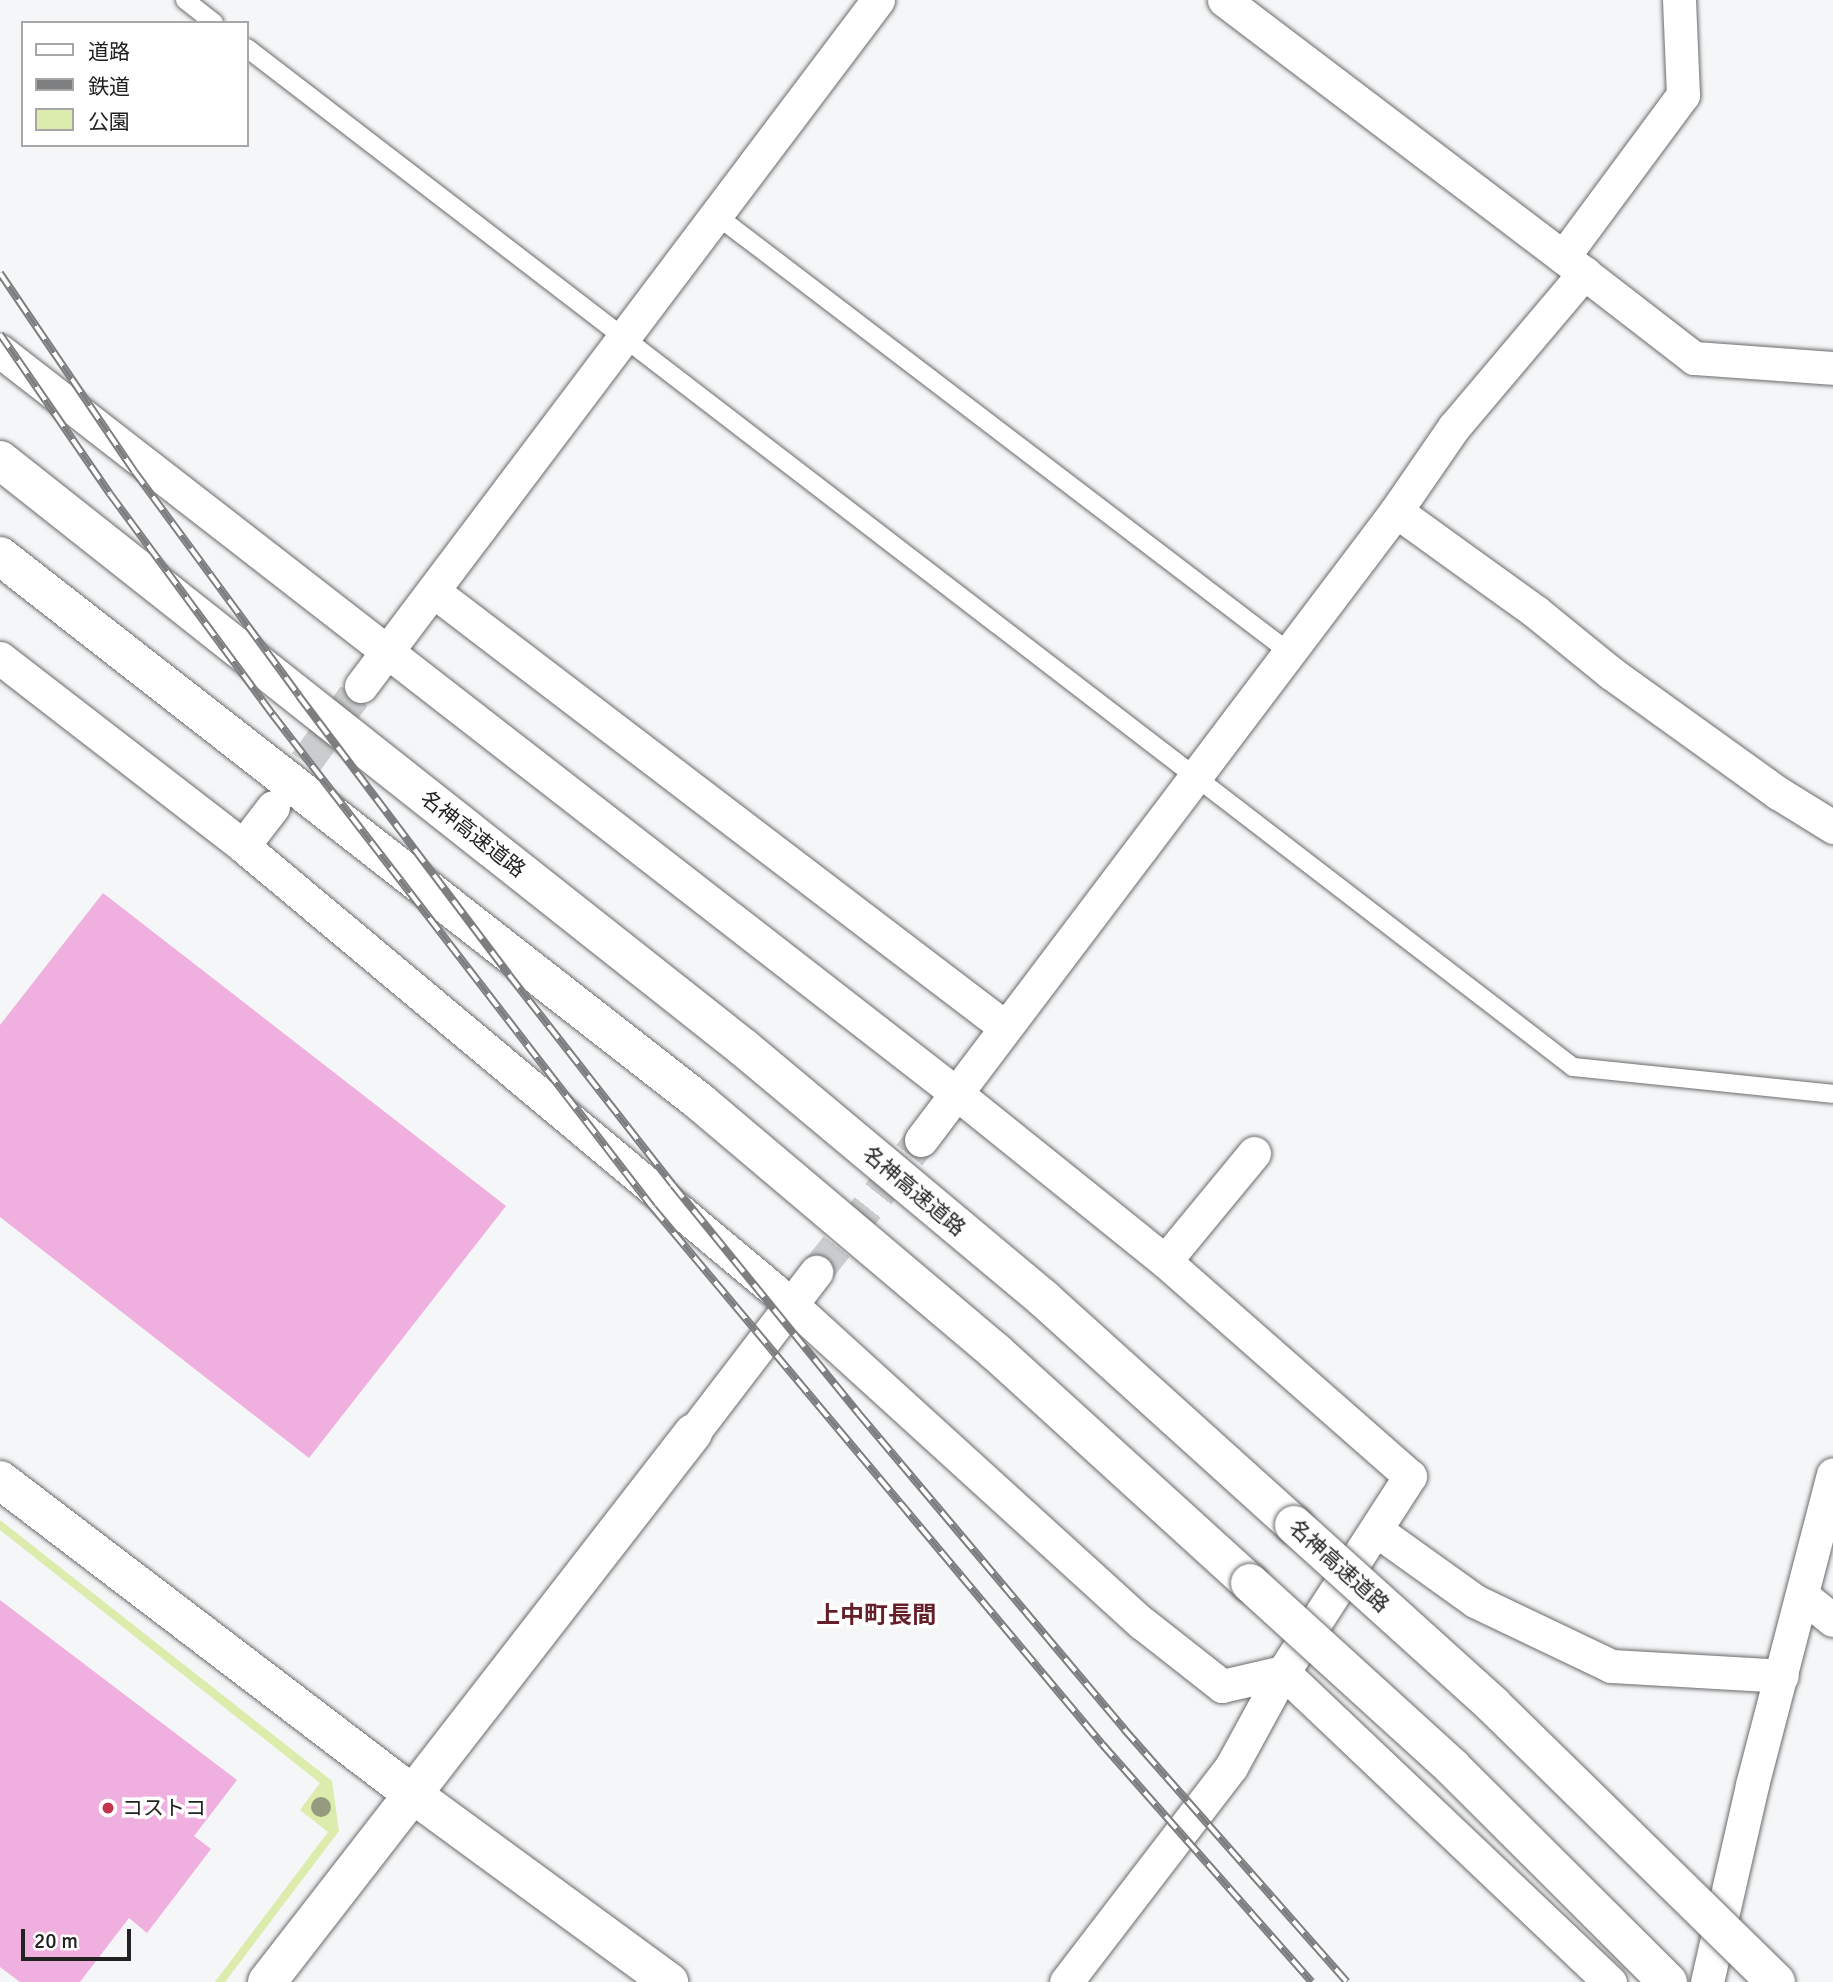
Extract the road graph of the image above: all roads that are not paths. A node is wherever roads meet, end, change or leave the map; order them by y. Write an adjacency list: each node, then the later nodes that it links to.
1 (185, 0): 5 (lane)
2 (878, 0): 7 (street)
3 (1224, 0): 8 (street)
4 (1679, 0): 8 (street)
5 (211, 21)
6 (248, 49): 9 (lane)
7 (716, 215): 9 (street); 17 (lane)
8 (1573, 265): 11 (street); 13 (street)
9 (624, 337): 15 (street); 20 (lane)
10 (0, 351): 16 (street)
11 (1833, 368)
12 (0, 460): 47 (main road, 名神高速道路, bridge)
13 (1395, 511): 17 (street); 22 (street)
14 (0, 556): 45 (main road, bridge)
15 (433, 591): 16 (street); 24 (street)
16 (387, 652): 19 (street); 25 (street)
17 (1289, 652): 20 (street)
18 (0, 658): 23 (street)
19 (361, 686)
20 (1194, 777): 24 (street); 26 (lane)
21 (273, 807): 23 (street)
22 (1833, 827)
23 (243, 846): 31 (street)
24 (1005, 1027): 25 (street)
25 (956, 1093): 27 (street); 29 (street)
26 (1833, 1094)
27 (921, 1140)
28 (1254, 1153): 29 (street)
29 (1165, 1261): 35 (street)
30 (816, 1272): 31 (street)
31 (791, 1304): 32 (street); 38 (street)
32 (693, 1433): 40 (main road)
33 (1833, 1474): 36 (street)
34 (0, 1480): 40 (main road)
35 (1376, 1530): 38 (street); 39 (street)
36 (1803, 1596): 37 (street); 39 (street)
37 (1833, 1620)
38 (1283, 1672): 43 (street); 44 (street)
39 (1782, 1676): 46 (street)
40 (411, 1793): 41 (main road); 42 (main road)
41 (267, 1982)
42 (668, 1982)
43 (1066, 1982)
44 (1610, 1982)
45 (1668, 1982)
46 (1707, 1982)
47 (1776, 1982)

